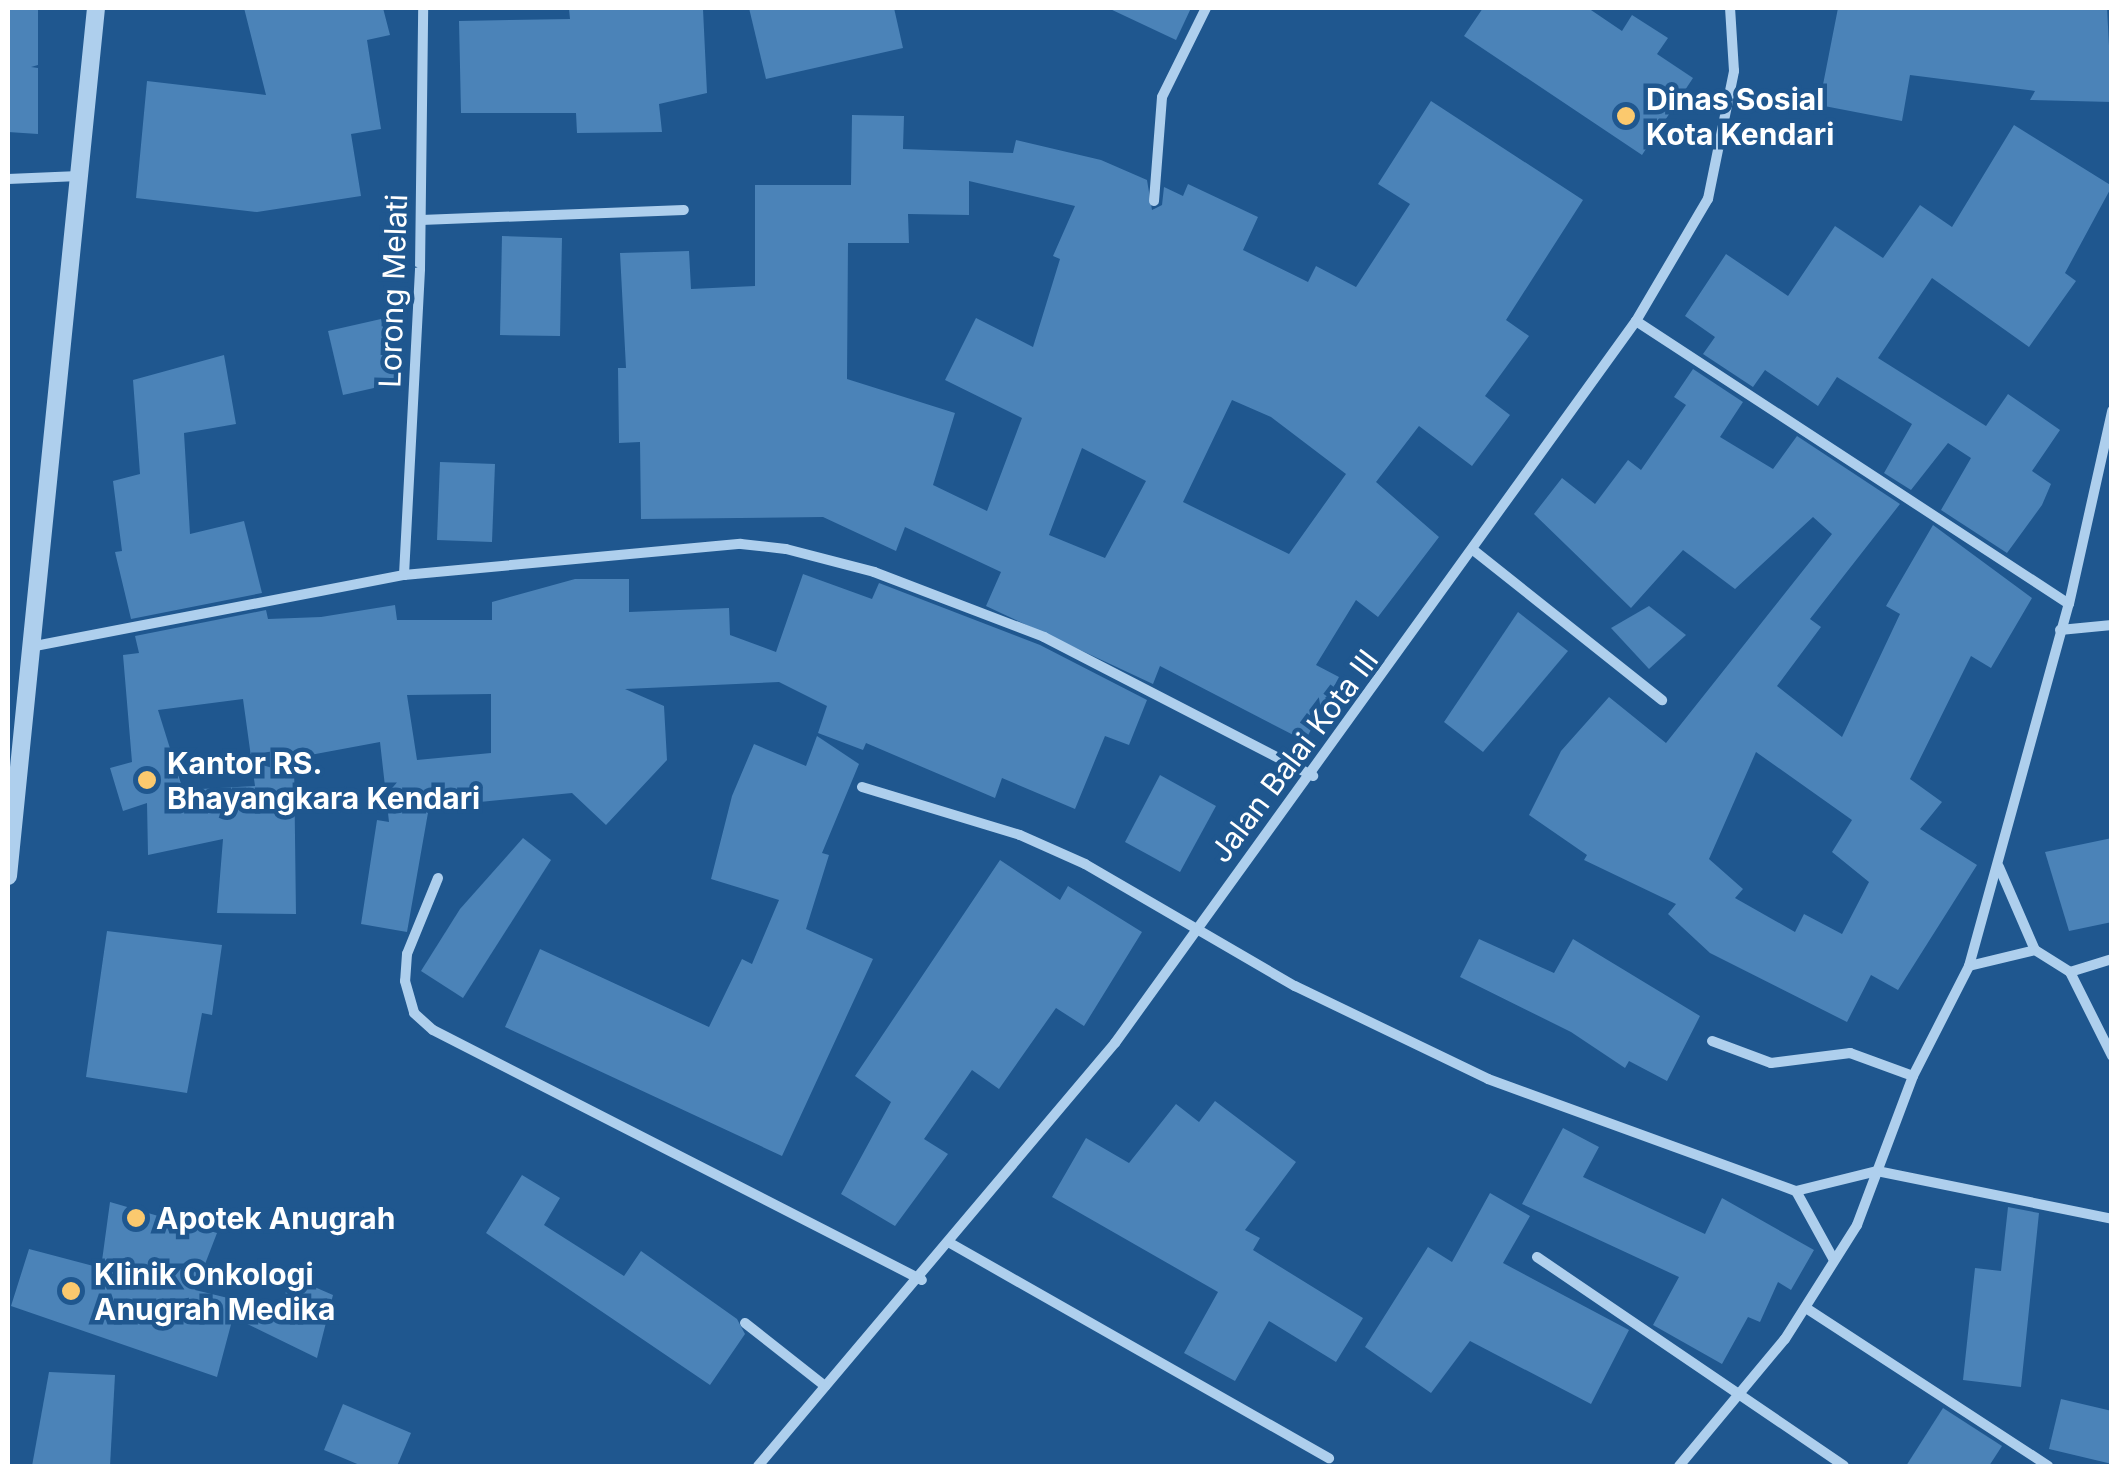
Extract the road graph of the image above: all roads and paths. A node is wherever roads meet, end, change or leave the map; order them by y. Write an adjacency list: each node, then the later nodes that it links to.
1 (96, 8): 5 (street)
2 (422, 8): 9 (street, Lorong Melati)
3 (1206, 8): 7 (street)
4 (1730, 8): 10 (street, Jalan Balai Kota III)
5 (79, 176): 6 (street); 17 (street)
6 (8, 180)
7 (1154, 201)
8 (684, 210): 9 (street)
9 (421, 220): 13 (street, Lorong Melati)
10 (1636, 321): 12 (street, Jalan Balai Kota III); 14 (street)
11 (2112, 411): 14 (street)
12 (1472, 549): 18 (street); 19 (street, Jalan Balai Kota III)
13 (404, 576): 17 (street); 19 (street)
14 (2068, 604): 16 (street)
15 (2112, 625): 16 (street)
16 (2060, 630): 21 (street)
17 (35, 646): 22 (street)
18 (1662, 700)
19 (1312, 776): 24 (street, Jalan Balai Kota III)
20 (862, 787): 24 (street)
21 (1999, 867): 25 (street); 27 (street)
22 (8, 876)
23 (438, 878): 38 (street)
24 (1194, 928): 33 (street); 35 (street, Jalan Balai Kota III)
25 (2035, 950): 27 (street); 28 (street)
26 (2112, 958): 28 (street)
27 (1969, 966): 31 (street)
28 (2070, 972): 30 (street)
29 (1712, 1041): 31 (street)
30 (2112, 1056)
31 (1913, 1076): 32 (street)
32 (1877, 1171): 33 (street); 34 (street); 37 (street)
33 (1796, 1191): 37 (street)
34 (2112, 1218)
35 (950, 1242): 38 (street, Jalan Balai Kota III); 43 (street)
36 (1538, 1256): 42 (street)
37 (1834, 1260): 39 (street)
38 (922, 1280): 41 (street, Jalan Balai Kota III)
39 (1806, 1308): 42 (street); 47 (street)
40 (745, 1323): 41 (street)
41 (825, 1386): 44 (street, Jalan Balai Kota III)
42 (1735, 1395): 45 (street); 46 (street)
43 (1330, 1458)
44 (758, 1466)
45 (1679, 1466)
46 (1844, 1466)
47 (2048, 1466)

